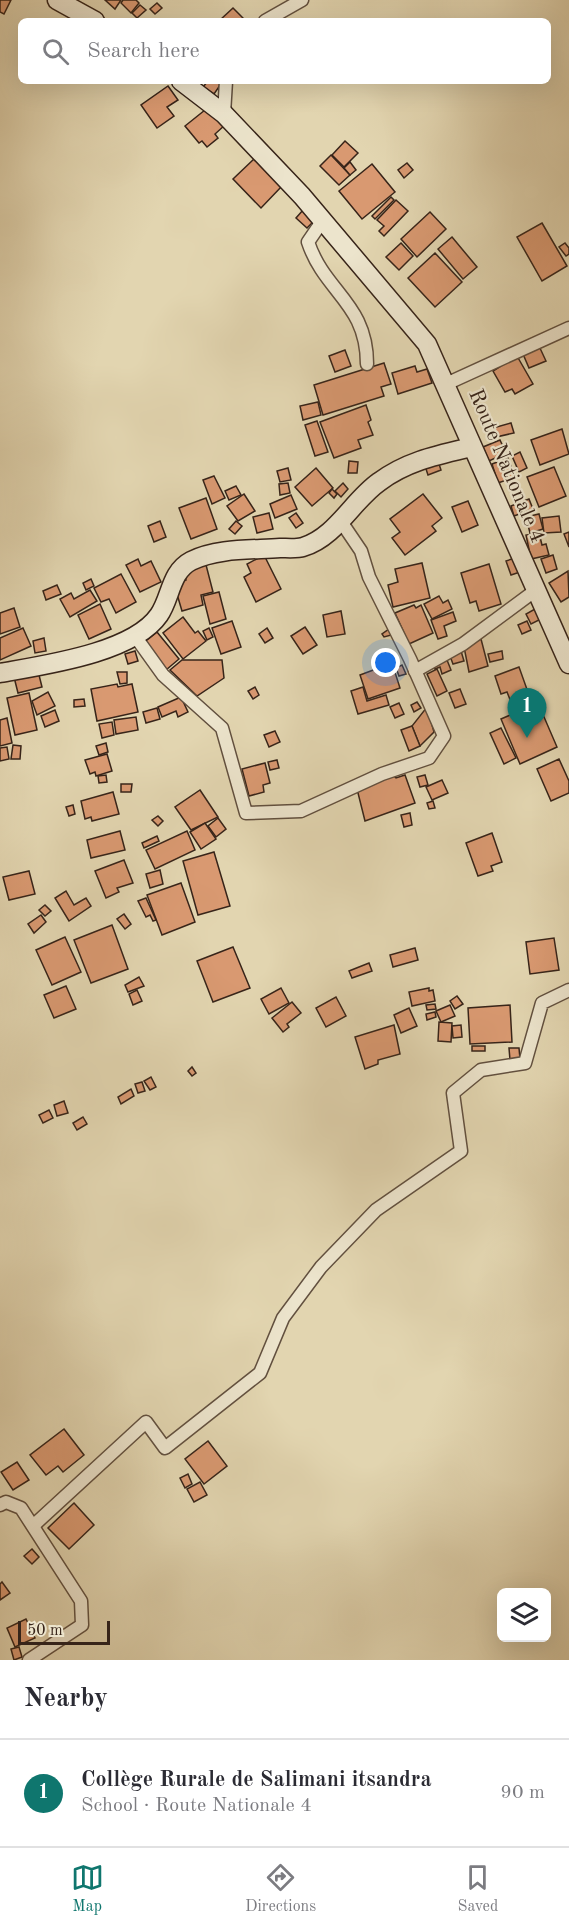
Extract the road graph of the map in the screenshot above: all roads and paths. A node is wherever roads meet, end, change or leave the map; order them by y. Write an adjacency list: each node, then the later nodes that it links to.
1 (57, 0): 3 (main road)
2 (302, 0): 4 (street)
3 (90, 18)
4 (270, 18)
5 (185, 84): 7 (main road, Route Nationale 4)
6 (226, 84): 7 (street)
7 (224, 114): 8 (main road, Route Nationale 4)
8 (323, 220): 10 (street); 11 (main road, Route Nationale 4)
9 (569, 328): 11 (street)
10 (368, 364)
11 (446, 384): 12 (main road, Route Nationale 4)
12 (472, 447): 13 (main road); 14 (main road, Route Nationale 4)
13 (340, 520): 15 (main road); 17 (street)
14 (536, 590): 16 (main road, Route Nationale 4); 17 (street)
15 (135, 636): 17 (street); 18 (main road)
16 (569, 664)
17 (415, 671)
18 (0, 673)
19 (569, 990): 21 (street)
20 (0, 1506): 21 (street)
21 (33, 1525): 22 (street)
22 (28, 1660)

